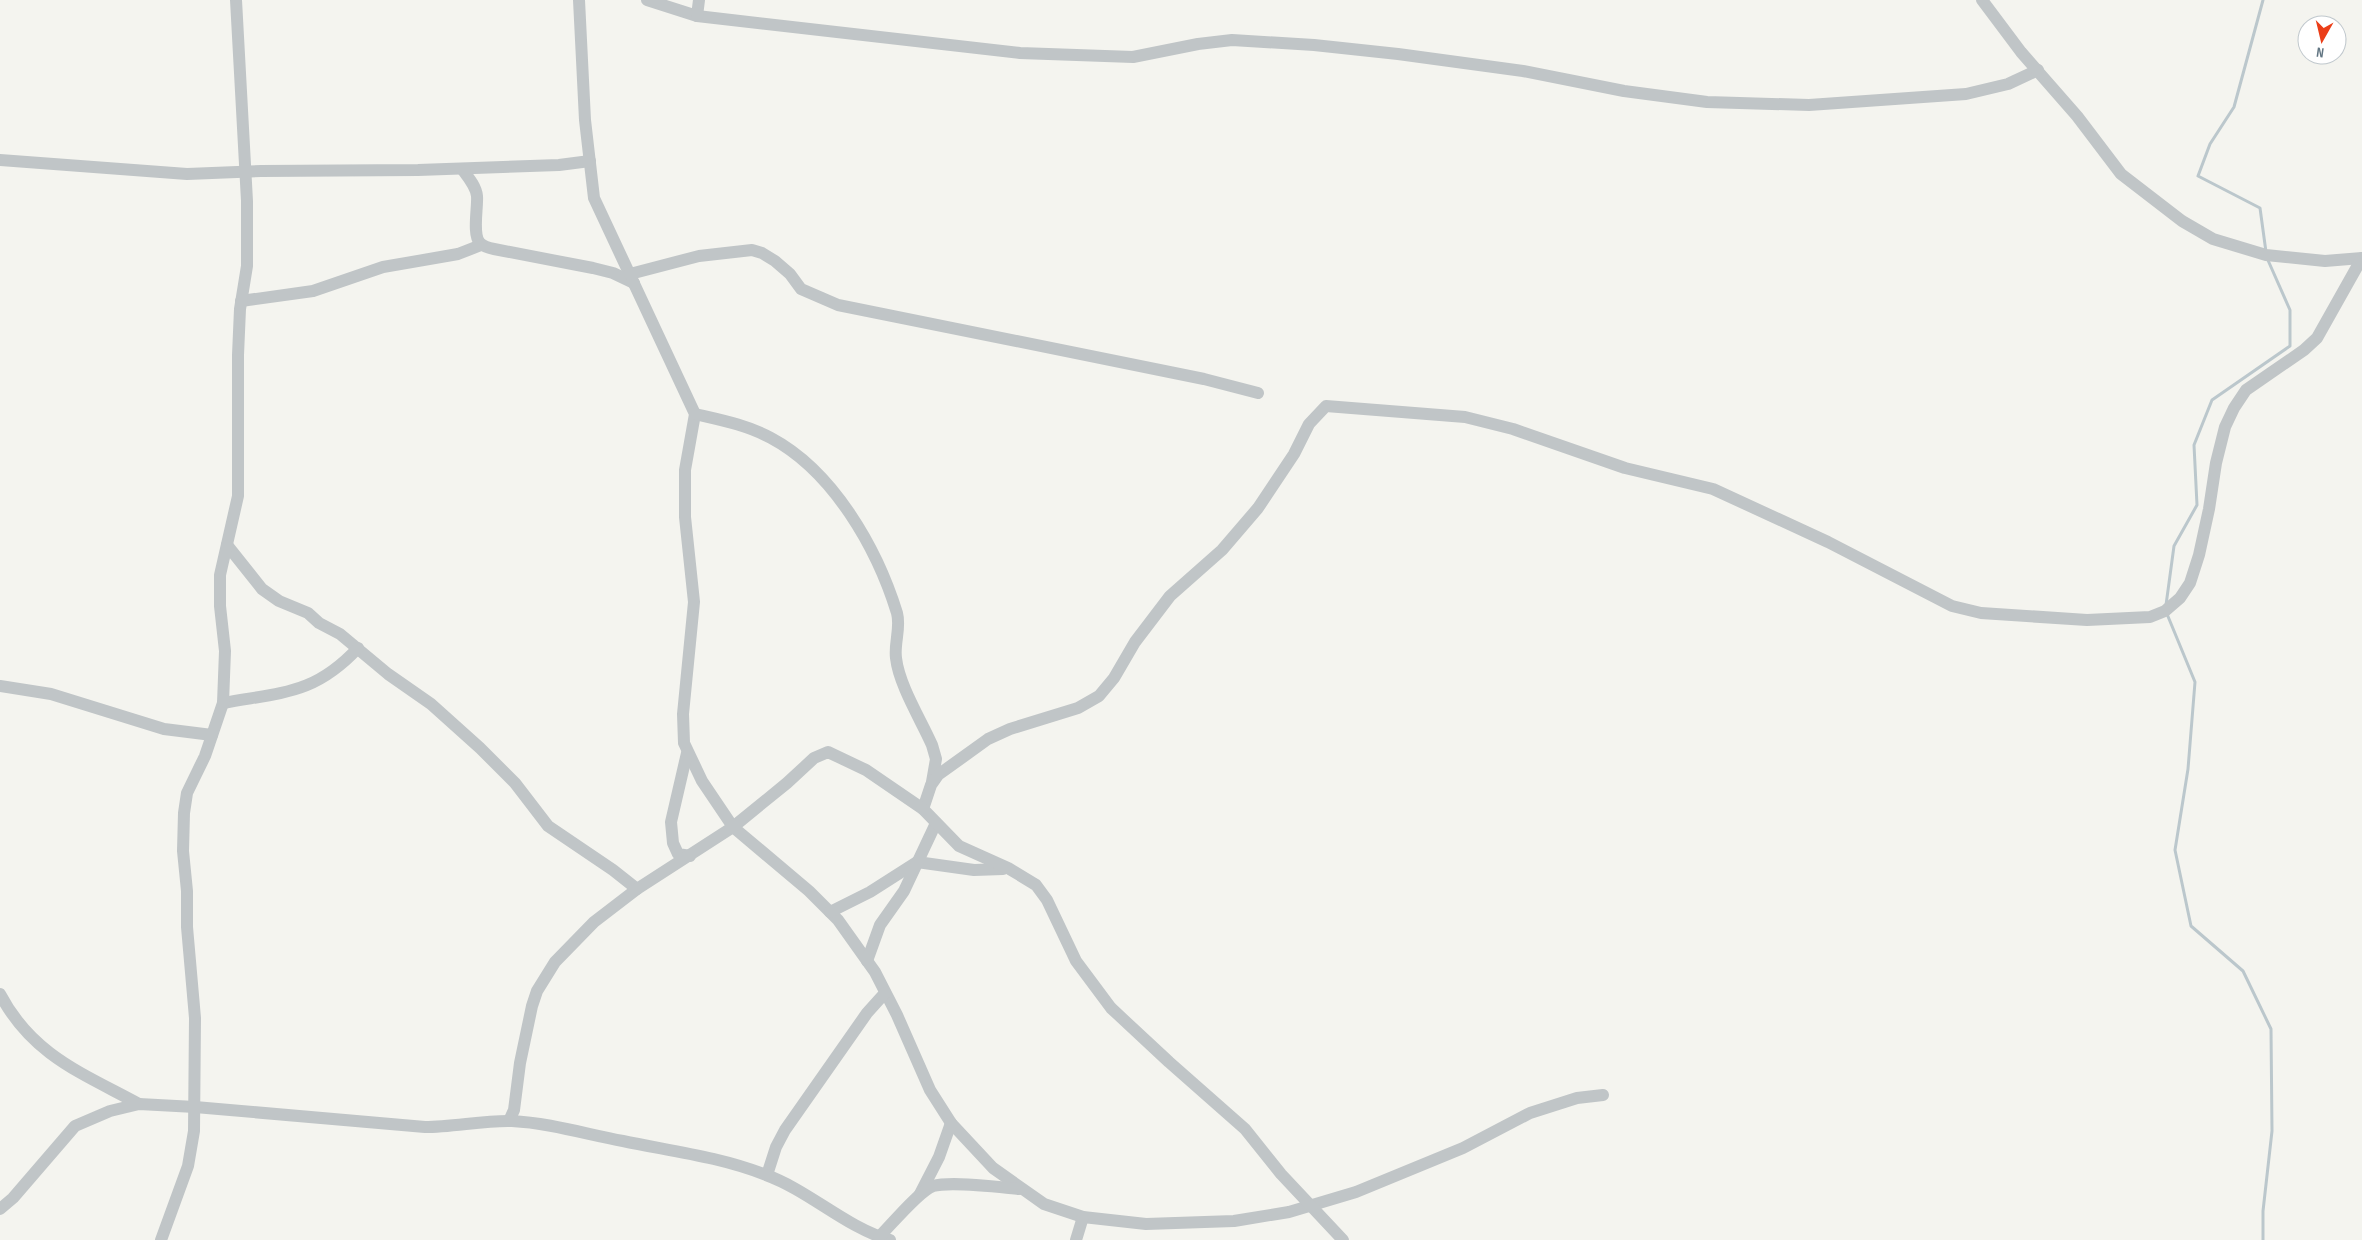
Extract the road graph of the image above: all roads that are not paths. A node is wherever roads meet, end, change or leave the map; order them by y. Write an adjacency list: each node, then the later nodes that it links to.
1 (236, 0): 11 (street)
2 (579, 0): 9 (street)
3 (647, 0): 6 (street)
4 (699, 0): 6 (street)
5 (1982, 0): 7 (street)
6 (697, 16): 7 (street)
7 (2038, 70): 13 (street)
8 (0, 160): 11 (street)
9 (590, 161): 10 (street); 14 (street)
10 (462, 169): 11 (street); 12 (street)
11 (245, 172): 15 (street)
12 (481, 244): 14 (street); 15 (street)
13 (2362, 258): 24 (street)
14 (632, 279): 16 (street); 17 (street)
15 (241, 301): 18 (street)
16 (1258, 393)
17 (695, 414): 23 (street); 24 (street)
18 (226, 545): 19 (street); 21 (street)
19 (358, 648): 21 (street); 31 (street)
20 (0, 686): 22 (street)
21 (223, 703): 22 (street)
22 (212, 735): 38 (street)
23 (687, 753): 27 (street); 28 (street)
24 (931, 785): 25 (street)
25 (923, 810): 26 (street); 27 (street)
26 (936, 823): 29 (street); 30 (street)
27 (733, 827): 28 (street); 32 (street)
28 (690, 856): 31 (street)
29 (917, 862): 30 (street); 32 (street); 33 (street)
30 (1008, 868): 44 (street)
31 (637, 889): 39 (street)
32 (830, 912): 33 (street)
33 (867, 961): 34 (street)
34 (885, 993): 40 (street); 41 (street)
35 (0, 994): 37 (street)
36 (1603, 1095): 44 (street)
37 (139, 1104): 38 (street); 45 (street)
38 (195, 1107): 39 (street); 48 (street)
39 (509, 1121): 41 (street)
40 (951, 1123): 42 (street); 43 (street)
41 (768, 1175): 47 (street)
42 (1020, 1189): 43 (street); 46 (street)
43 (920, 1194): 47 (street)
44 (1311, 1206): 46 (street); 50 (street)
45 (0, 1210)
46 (1083, 1217): 49 (street)
47 (884, 1238)
48 (161, 1240)
49 (1076, 1240)
50 (1343, 1240)

